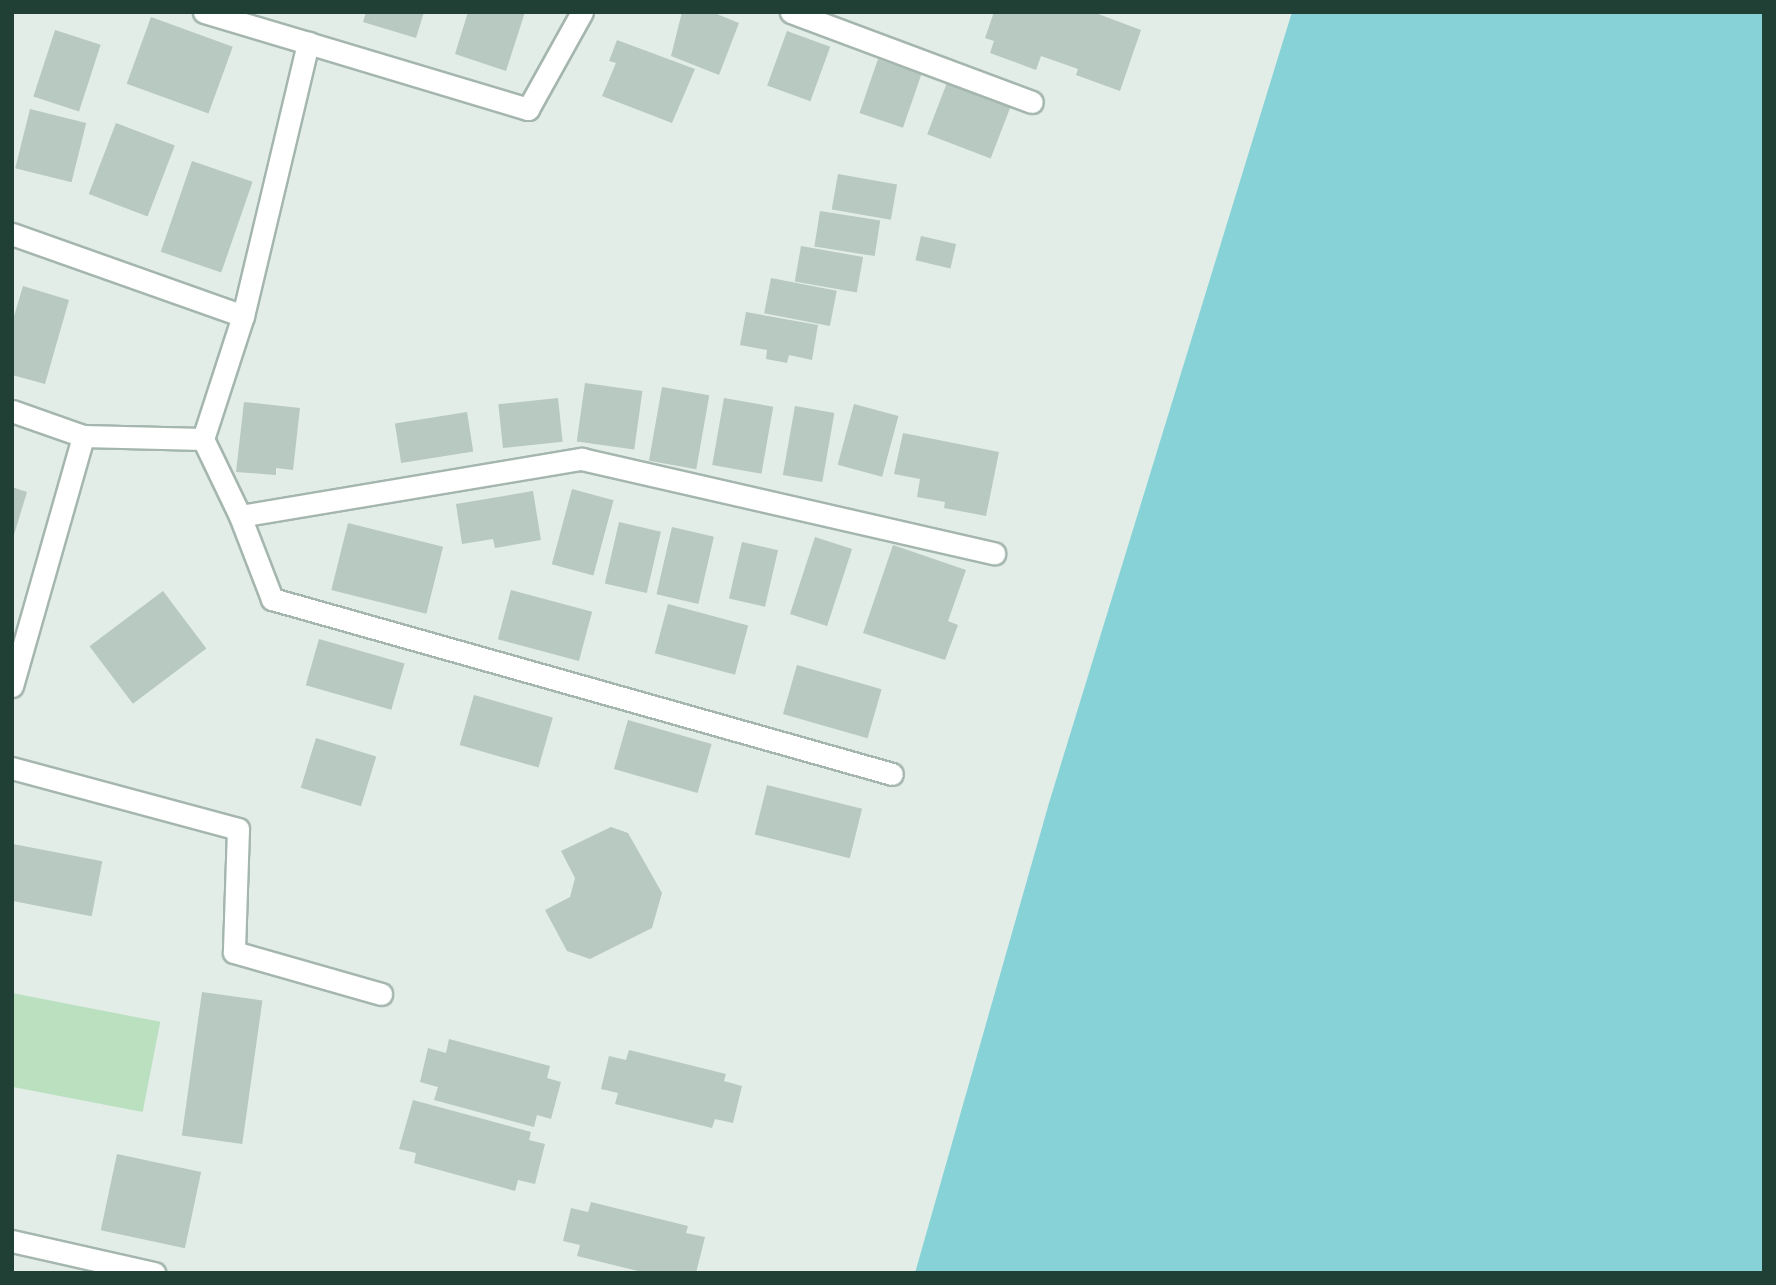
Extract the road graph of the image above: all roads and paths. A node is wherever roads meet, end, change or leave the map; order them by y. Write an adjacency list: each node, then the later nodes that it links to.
1 (204, 12): 4 (street)
2 (582, 12): 4 (street)
3 (791, 12): 5 (street)
4 (308, 43): 7 (street)
5 (1032, 102)
6 (12, 234): 7 (street)
7 (243, 316): 10 (street)
8 (12, 411): 9 (street)
9 (83, 436): 10 (street); 13 (street)
10 (203, 439): 11 (street)
11 (240, 516): 12 (street); 15 (street)
12 (994, 553)
13 (12, 686)
14 (12, 768): 16 (street)
15 (892, 774)
16 (381, 994)
17 (12, 1241): 18 (street)
18 (154, 1273)

